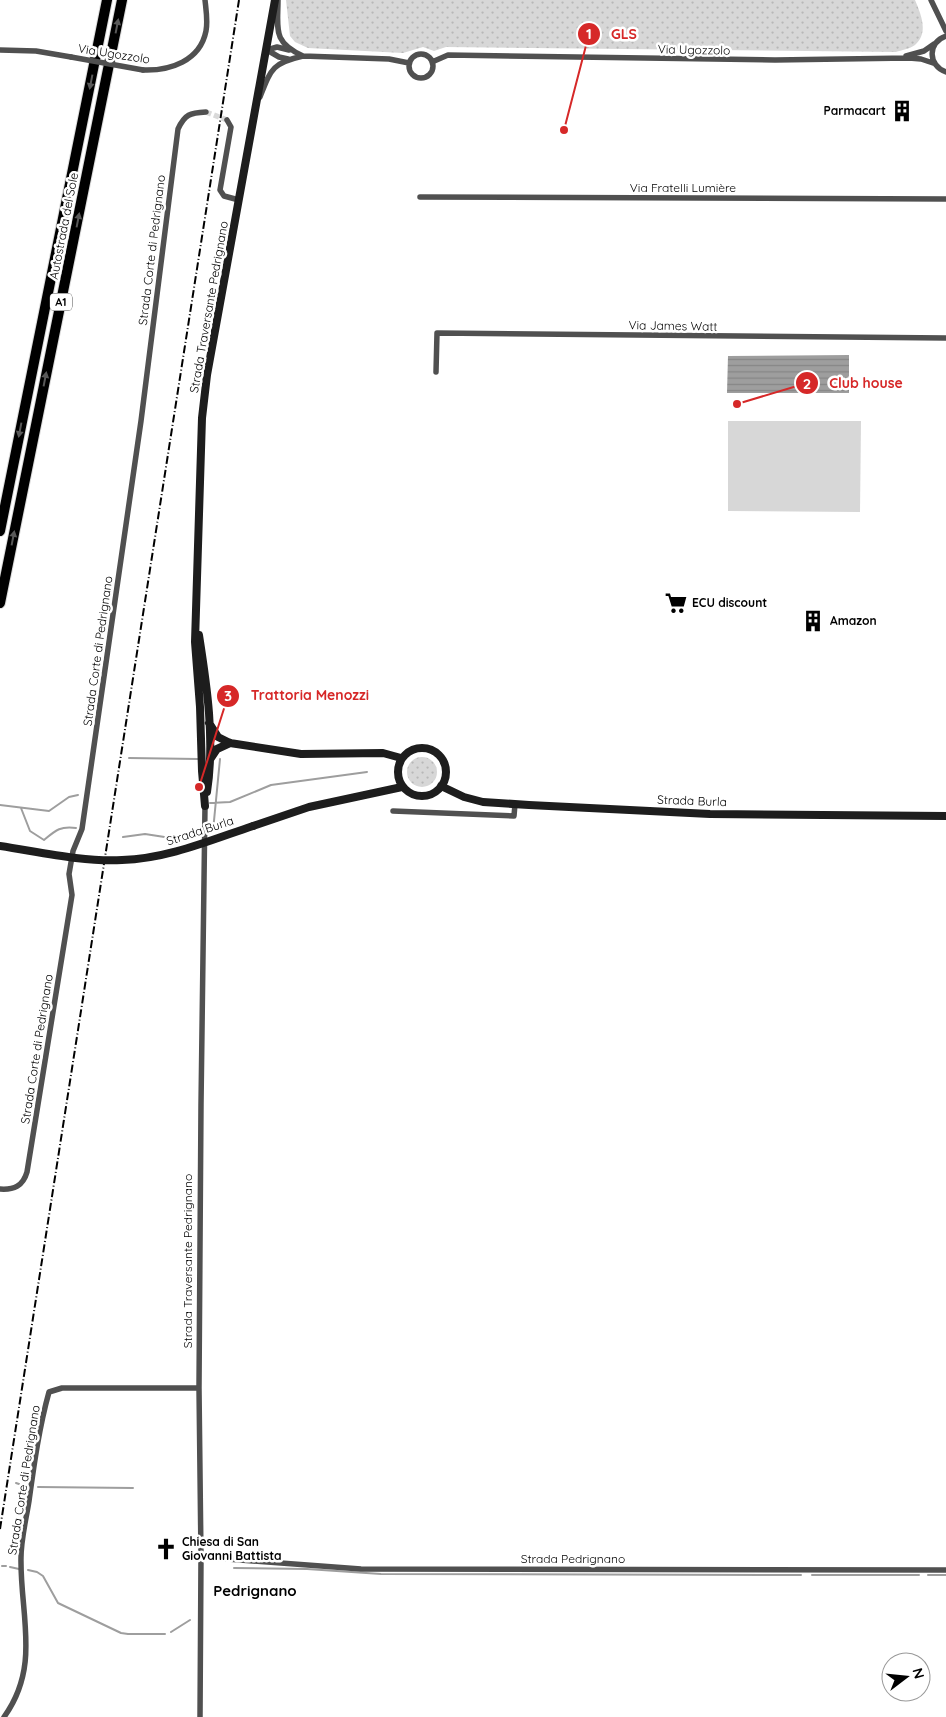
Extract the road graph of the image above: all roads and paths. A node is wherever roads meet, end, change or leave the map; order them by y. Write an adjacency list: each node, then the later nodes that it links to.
1 (107, 0): 27 (highway, Autostrada del Sole / A1, one-way to 27)
2 (122, 0): 28 (highway, Autostrada del Sole / A1, one-way to 2)
3 (205, 0): 9 (street, Via Ugozzolo, bridge)
4 (276, 0): 10 (street, Strada Traversante Pedrignano); 11 (street)
5 (931, 0): 6 (street)
6 (946, 31)
7 (946, 36): 8 (street, Via Ugozzolo)
8 (934, 44): 13 (street, Via Ugozzolo); 17 (street)
9 (0, 50)
10 (267, 50): 11 (street, Via Ugozzolo); 14 (street); 19 (street, Strada Traversante Pedrignano)
11 (289, 50): 12 (street, Via Ugozzolo)
12 (303, 56): 14 (street, Via Ugozzolo); 16 (street, Via Ugozzolo)
13 (898, 58): 15 (street, Via Ugozzolo); 17 (street, Via Ugozzolo)
14 (288, 59): 19 (street, Via Ugozzolo)
15 (432, 62): 16 (street, Via Ugozzolo); 16 (street)
16 (409, 63)
17 (933, 63): 18 (street)
18 (946, 72)
19 (256, 108): 24 (street, Strada Traversante Pedrignano)
20 (206, 112): 43 (street, Strada Corte di Pedrignano)
21 (227, 120): 24 (street)
22 (420, 197): 23 (street, Via Fratelli Lumière)
23 (946, 199)
24 (239, 200): 29 (street, Strada Traversante Pedrignano)
25 (946, 338): 26 (street, Via James Watt)
26 (436, 372)
27 (0, 531)
28 (0, 603)
29 (197, 620): 30 (street, Strada Traversante Pedrignano); 31 (street, Strada Traversante Pedrignano)
30 (198, 674): 31 (street, Strada Traversante Pedrignano); 33 (street, Strada Traversante Pedrignano)
31 (214, 739): 32 (street); 33 (street); 35 (street, Strada Traversante Pedrignano)
32 (230, 743): 34 (street); 35 (street)
33 (202, 750): 39 (street, Strada Traversante Pedrignano)
34 (401, 758): 36 (street); 37 (street)
35 (210, 759): 39 (street, Strada Traversante Pedrignano)
36 (441, 786): 37 (street); 38 (street, Strada Burla)
37 (402, 787): 42 (street, Strada Burla, bridge)
38 (514, 804): 40 (street); 41 (street, Strada Burla)
39 (205, 806): 44 (street, Strada Traversante Pedrignano)
40 (393, 811)
41 (946, 816)
42 (0, 846)
43 (0, 1189)
44 (199, 1388): 45 (street, Strada Traversante Pedrignano); 47 (street, Strada Corte di Pedrignano)
45 (201, 1557): 46 (street, Strada Pedrignano); 48 (street, Strada Traversante Pedrignano)
46 (946, 1570)
47 (4, 1717)
48 (200, 1717)

